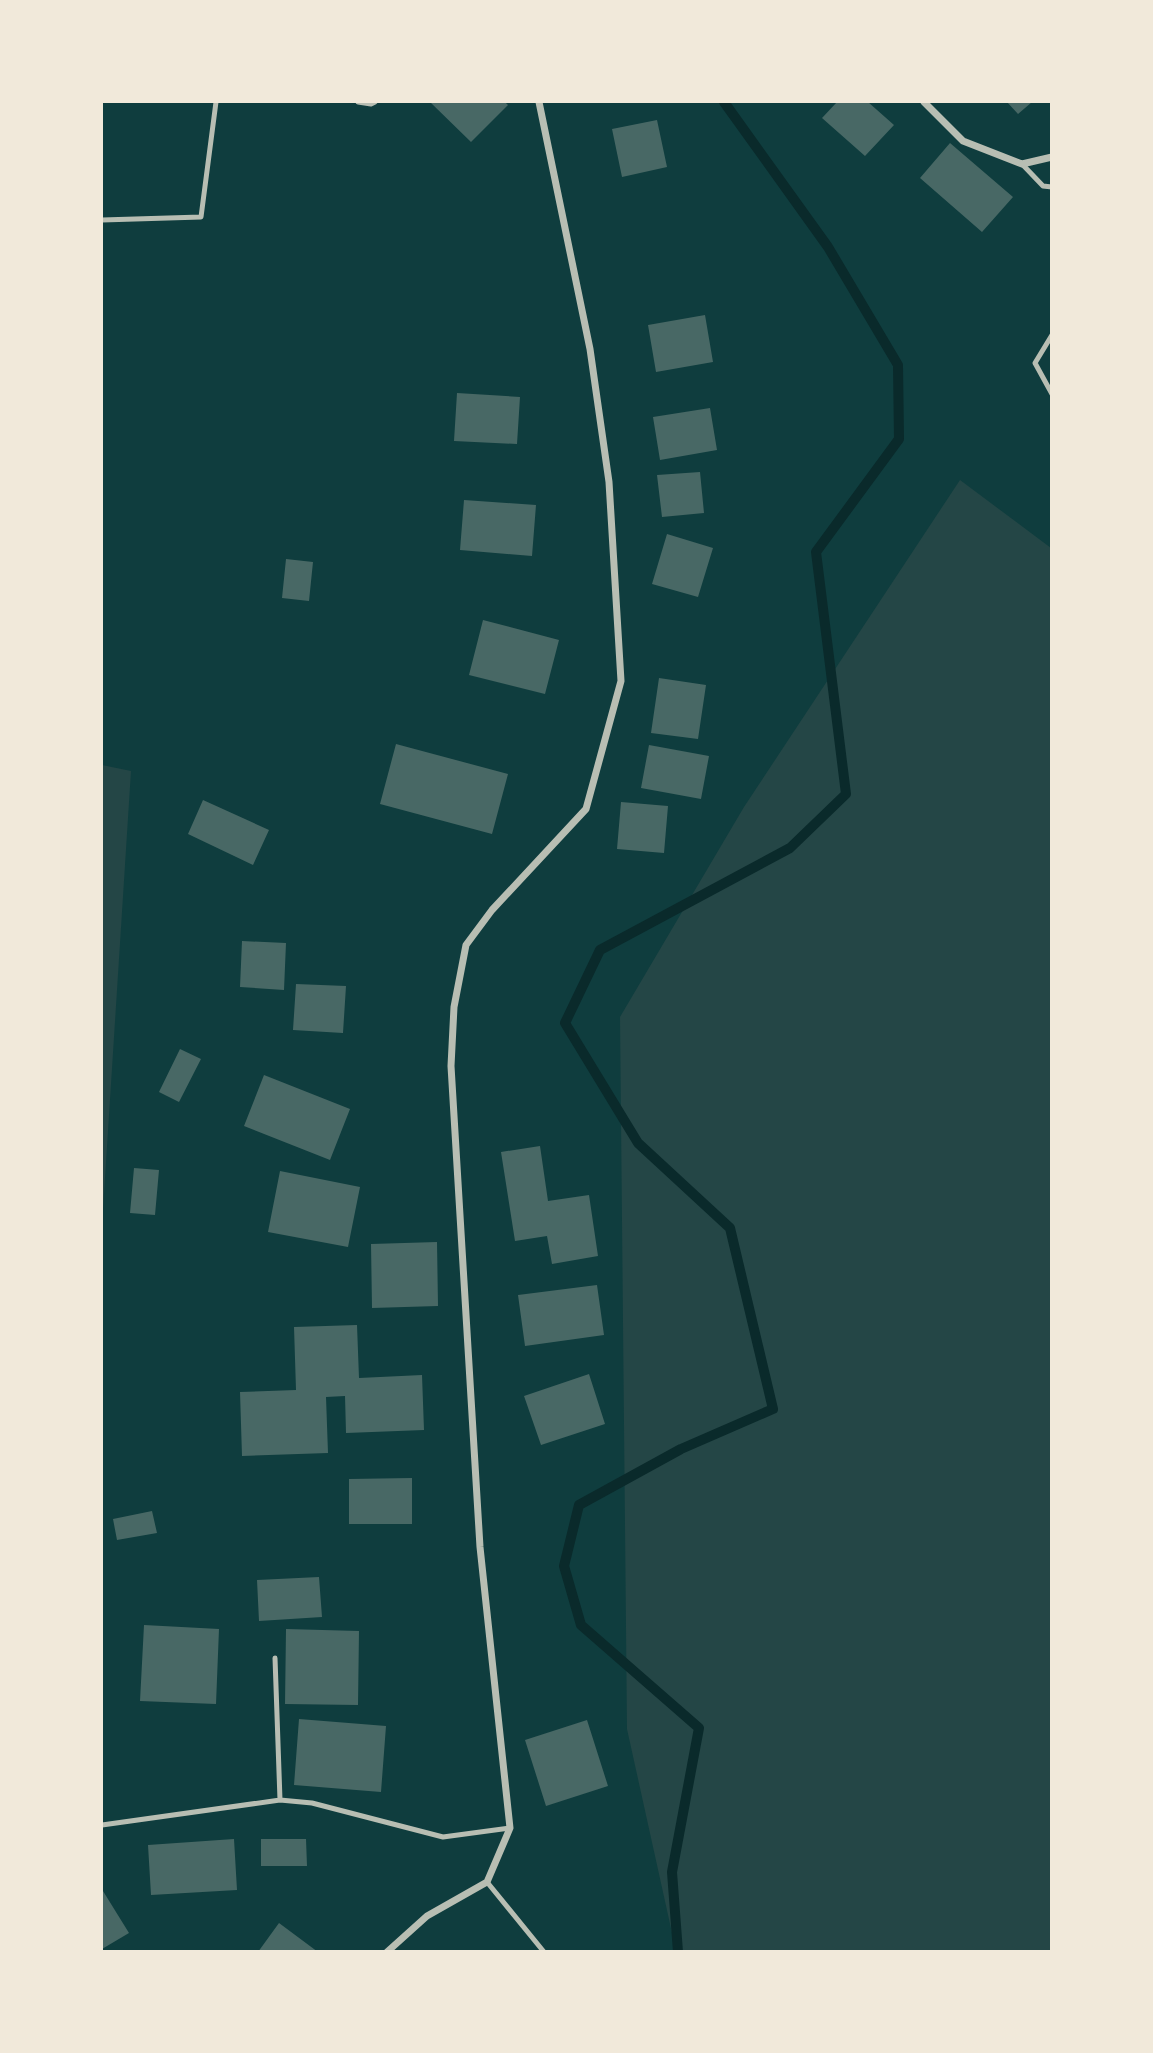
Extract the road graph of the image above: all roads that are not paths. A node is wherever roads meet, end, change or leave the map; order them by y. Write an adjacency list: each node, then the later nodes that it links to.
1 (216, 102): 9 (lane)
2 (358, 102): 3 (lane)
3 (375, 102)
4 (539, 102): 15 (street)
5 (924, 102): 7 (street)
6 (1052, 157): 7 (street)
7 (1022, 164): 8 (lane)
8 (1052, 187)
9 (102, 220)
10 (1052, 335): 11 (lane)
11 (1052, 394)
12 (275, 1658): 13 (lane)
13 (280, 1800): 14 (lane); 15 (lane)
14 (102, 1825)
15 (510, 1828): 16 (street)
16 (487, 1882): 17 (street); 18 (lane)
17 (387, 1951)
18 (544, 1951)

